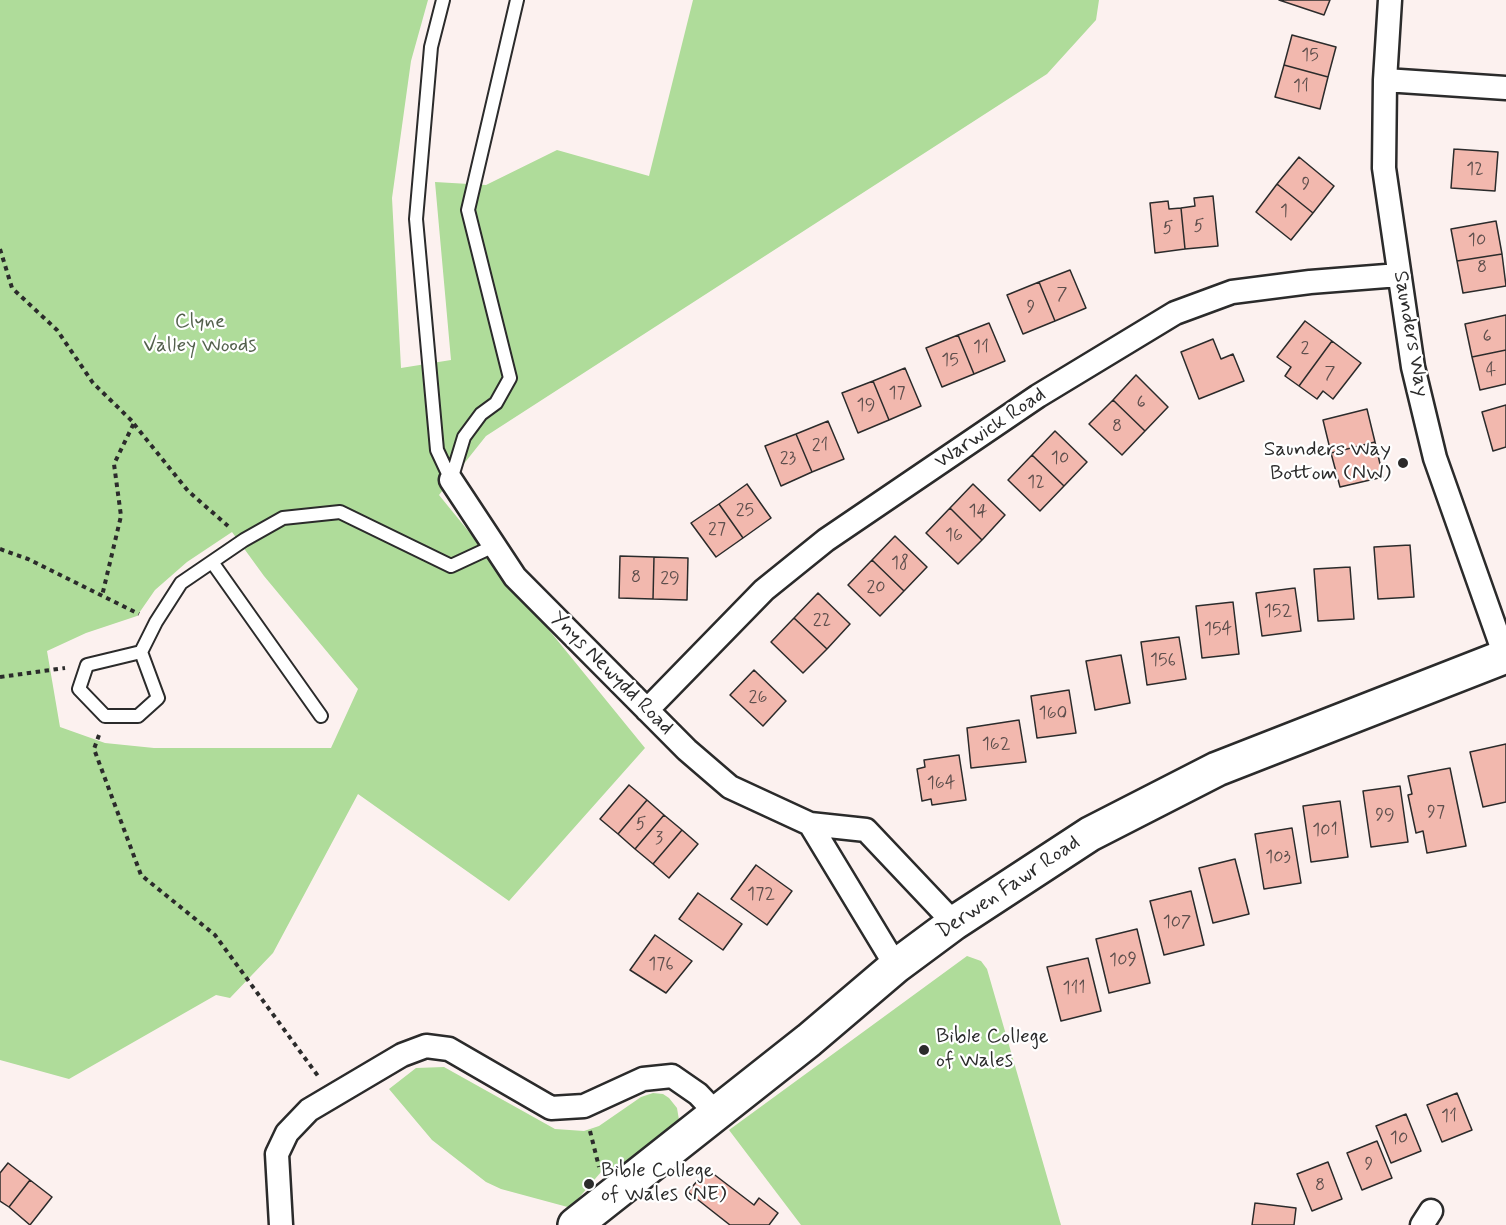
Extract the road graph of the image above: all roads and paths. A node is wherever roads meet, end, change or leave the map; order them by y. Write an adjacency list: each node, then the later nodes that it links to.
1 (443, 0): 9 (lane)
2 (517, 0): 9 (lane)
3 (1390, 0): 4 (street, Saunders Way)
4 (1385, 80): 5 (street); 7 (street, Saunders Way)
5 (1506, 88)
6 (0, 249): 8 (path)
7 (1399, 275): 17 (street, Saunders Way); 20 (street, Warwick Road)
8 (134, 423): 10 (path); 14 (path)
9 (451, 480): 11 (street, Ynys Newydd Road)
10 (244, 540): 11 (lane); 13 (lane)
11 (494, 546): 20 (street, Ynys Newydd Road)
12 (0, 549): 14 (path)
13 (212, 562): 15 (lane); 22 (lane)
14 (102, 596): 15 (path)
15 (156, 622): 16 (lane)
16 (141, 652): 18 (lane); 21 (lane)
17 (1505, 656): 24 (main road, Derwen Fawr Road)
18 (87, 665): 19 (path); 21 (lane)
19 (0, 676)
20 (647, 710): 23 (street, Ynys Newydd Road)
21 (105, 716): 26 (path)
22 (321, 716)
23 (810, 824): 24 (street, Ynys Newydd Road); 25 (street)
24 (954, 923): 25 (main road, Derwen Fawr Road)
25 (896, 966): 28 (main road, Derwen Fawr Road)
26 (333, 1096): 27 (street); 30 (street)
27 (584, 1106): 28 (street); 29 (path)
28 (717, 1114): 29 (main road, Derwen Fawr Road)
29 (608, 1200): 31 (main road, Derwen Fawr Road)
30 (281, 1225)
31 (575, 1225)

